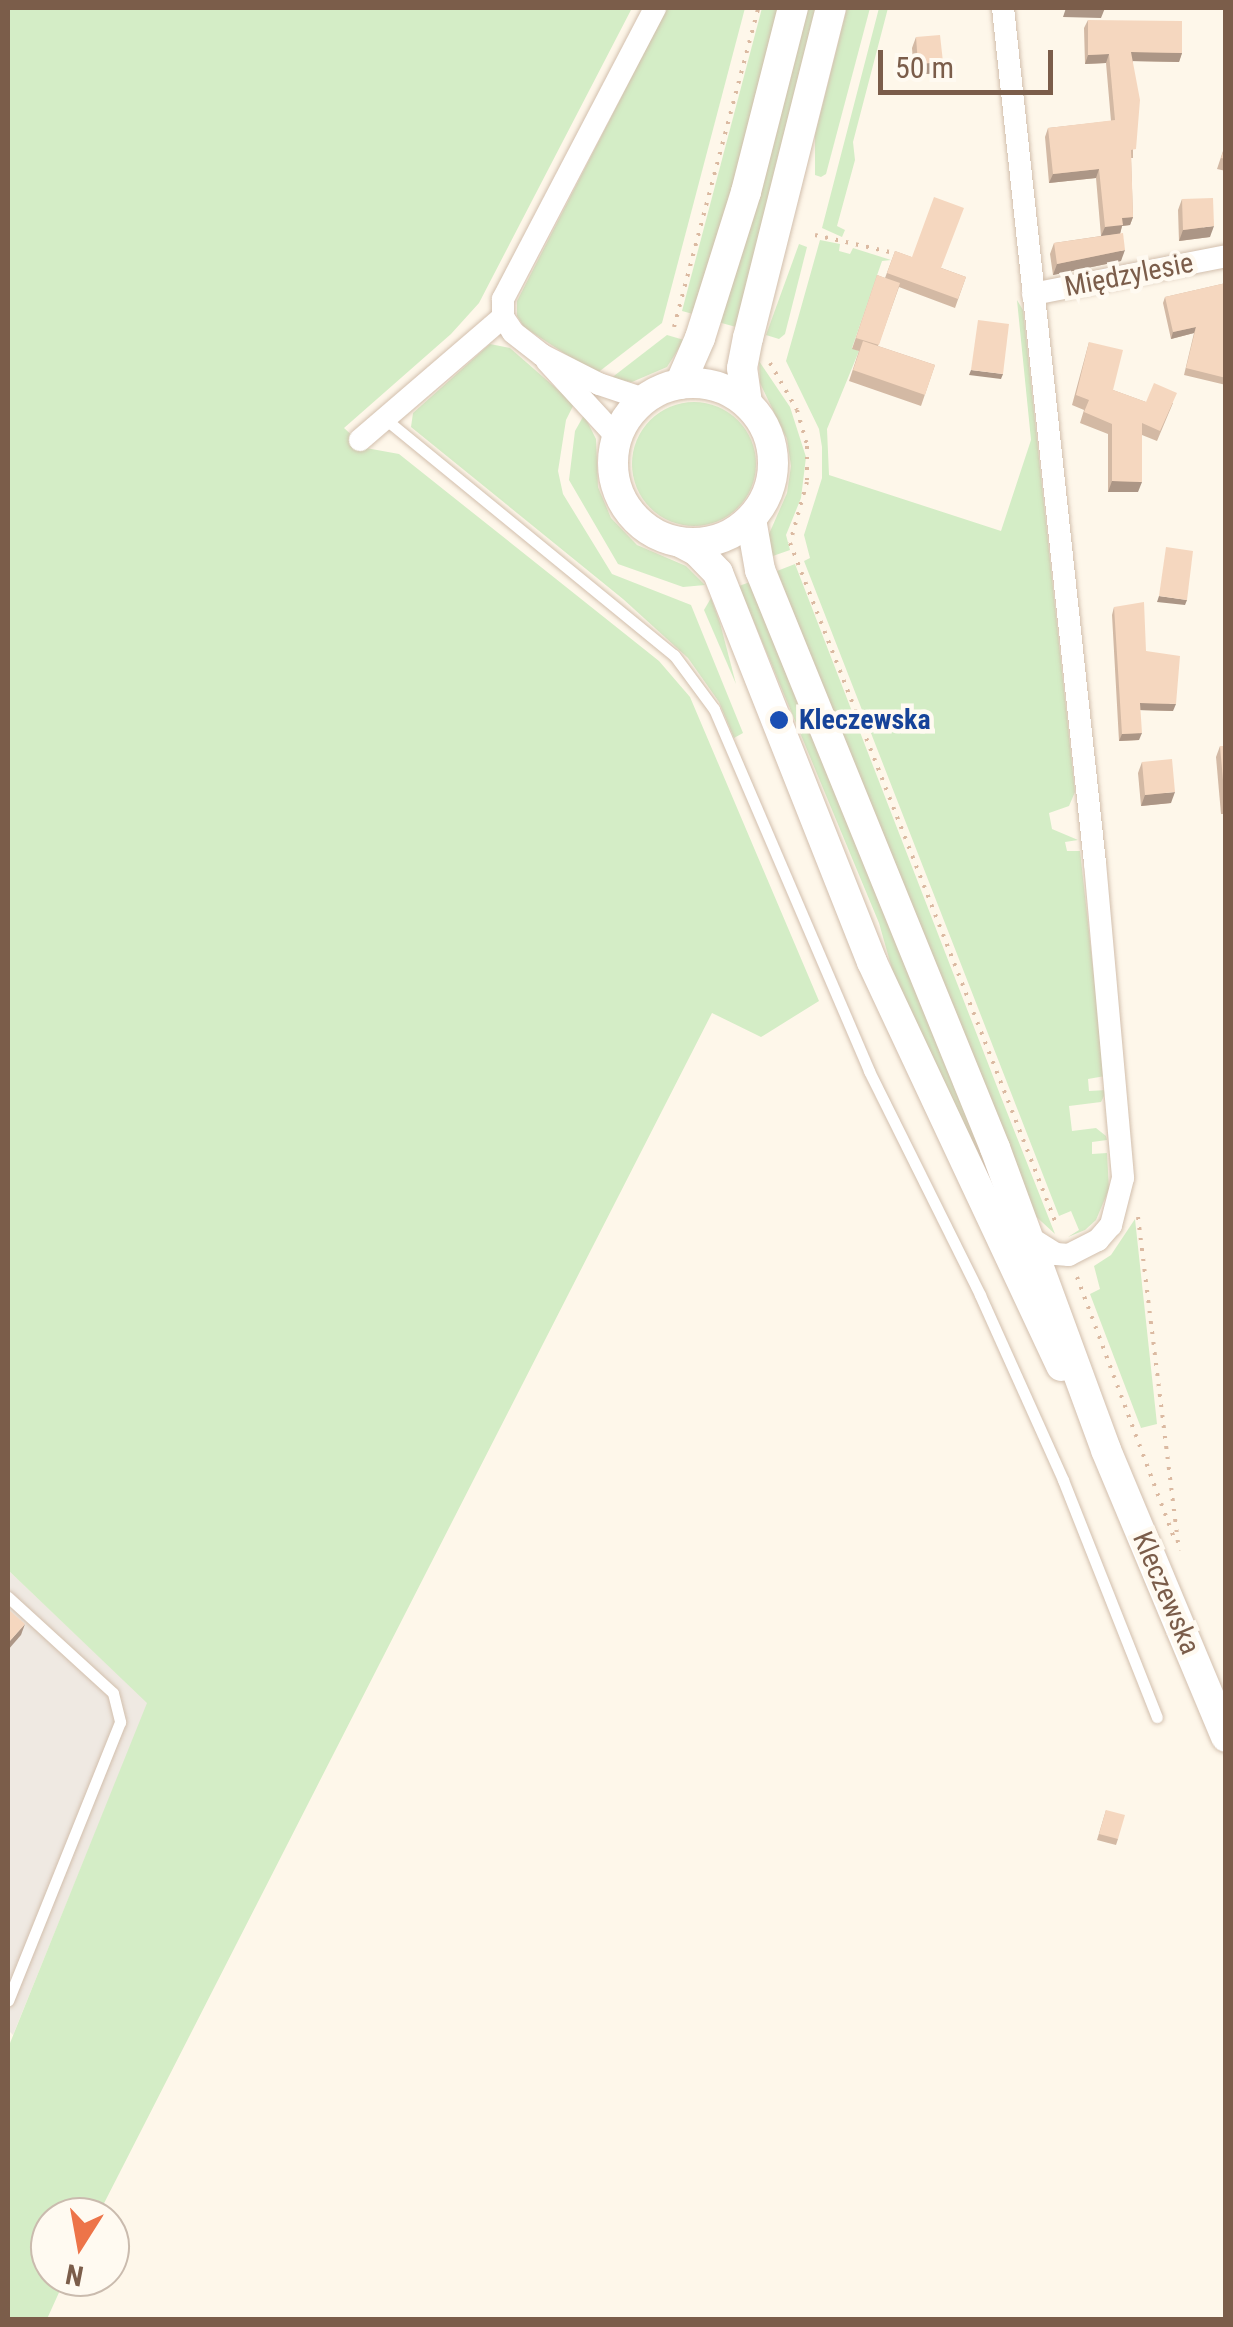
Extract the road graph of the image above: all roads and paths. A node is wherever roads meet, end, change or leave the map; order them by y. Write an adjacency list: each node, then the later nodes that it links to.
1 (655, 8): 10 (street)
2 (758, 8): 11 (path)
3 (794, 8): 11 (main road)
4 (832, 8): 12 (main road)
5 (1003, 8): 9 (street)
6 (815, 235): 7 (path)
7 (894, 252)
8 (1226, 256): 9 (street, Międzylesie)
9 (1033, 294): 22 (street)
10 (502, 317): 13 (street); 17 (street)
11 (700, 338): 14 (main road)
12 (745, 350): 16 (main road); 24 (path)
13 (542, 354): 15 (street); 18 (street)
14 (680, 384): 15 (main road); 16 (main road)
15 (644, 399): 18 (main road)
16 (747, 403): 20 (main road)
17 (384, 418): 19 (street); 28 (lane)
18 (617, 437): 21 (main road)
19 (360, 440)
20 (750, 519): 21 (main road); 23 (main road, Kleczewska)
21 (682, 542): 26 (main road, Kleczewska)
22 (1123, 1178): 24 (street); 24 (path)
23 (1029, 1237): 24 (street); 25 (main road, Kleczewska)
24 (1069, 1255): 25 (street)
25 (1056, 1307): 26 (main road, Kleczewska)
26 (1106, 1450): 29 (main road, Kleczewska)
27 (8, 1597): 30 (lane)
28 (1157, 1717)
29 (1226, 1737)
30 (12, 1978): 31 (lane)
31 (8, 2000)

